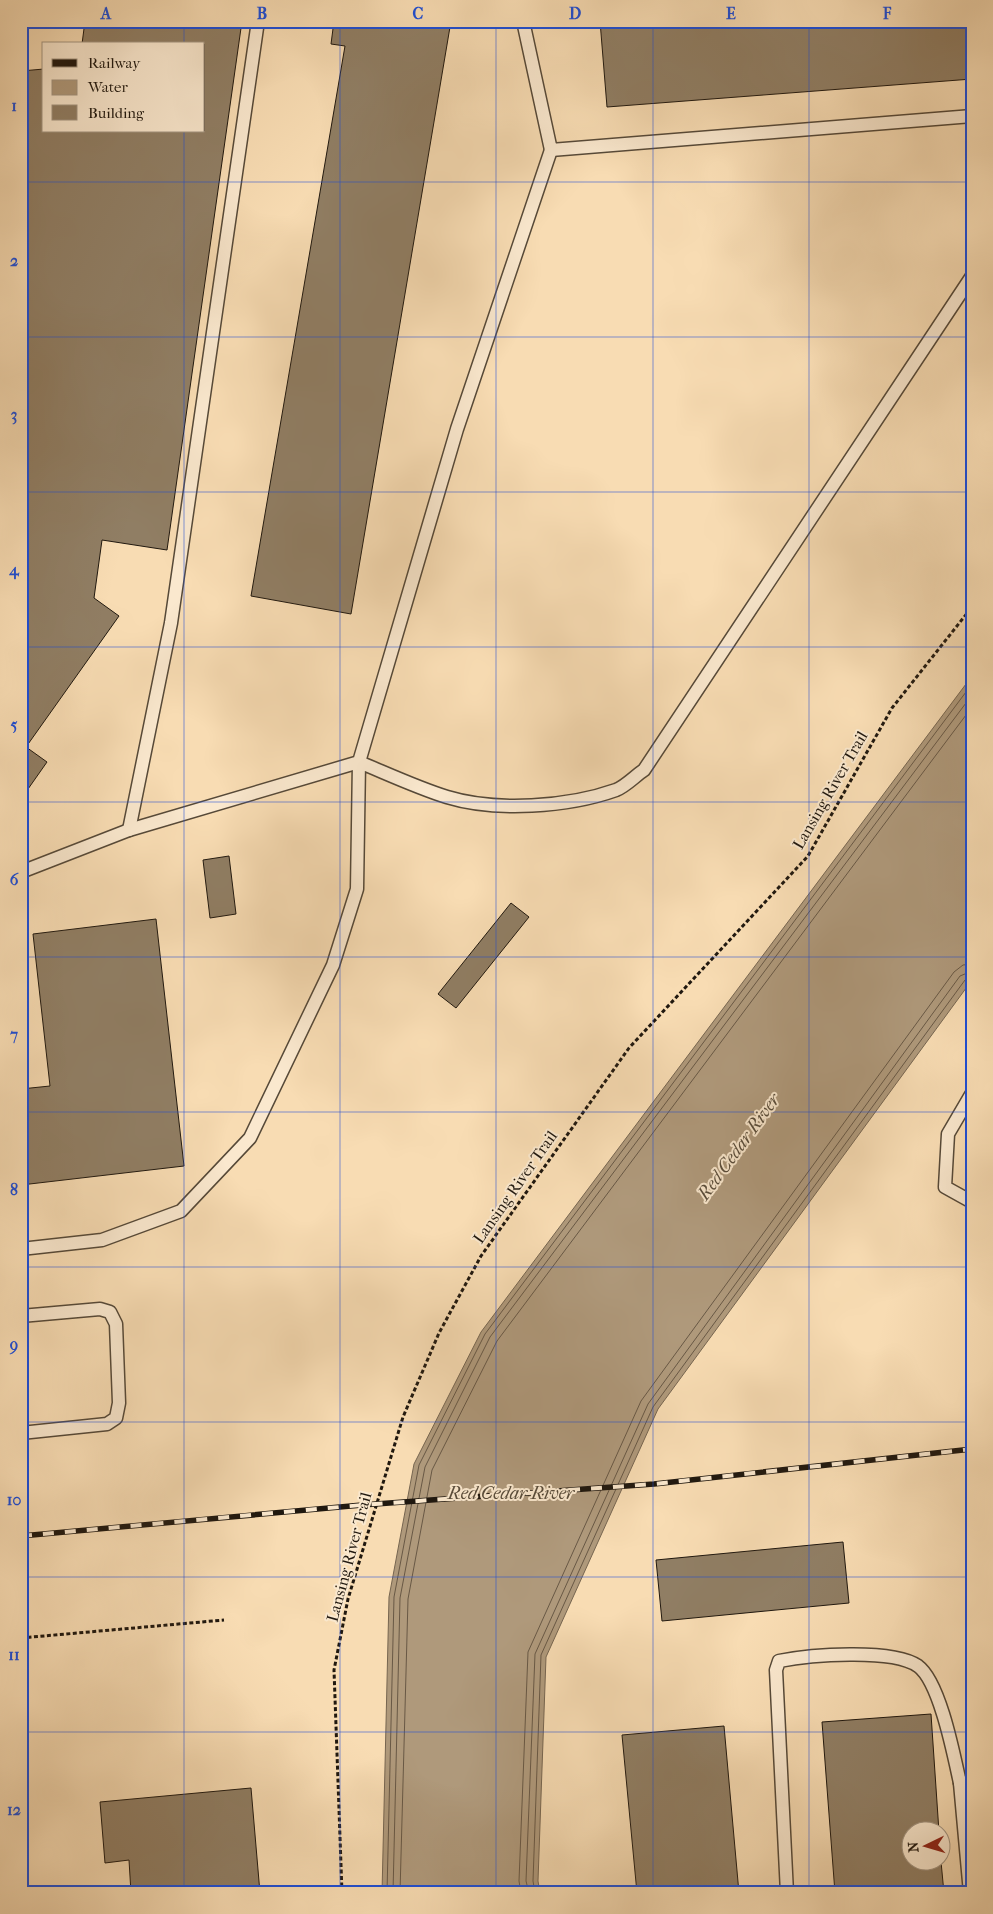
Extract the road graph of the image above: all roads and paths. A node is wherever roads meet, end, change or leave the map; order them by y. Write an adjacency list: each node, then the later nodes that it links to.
1 (258, 21): 8 (lane)
2 (523, 21): 4 (lane)
3 (972, 116): 4 (lane)
4 (551, 150): 7 (lane)
5 (972, 276): 7 (lane)
6 (972, 607): 18 (path, Lansing River Trail)
7 (359, 762): 8 (lane); 12 (lane)
8 (129, 830): 9 (lane)
9 (21, 872)
10 (972, 1093): 11 (lane)
11 (972, 1202)
12 (21, 1249)
13 (21, 1316): 14 (lane)
14 (21, 1433)
15 (224, 1620): 16 (path)
16 (21, 1638)
17 (966, 1782): 19 (lane); 20 (lane)
18 (342, 1893)
19 (787, 1893)
20 (970, 1893)

